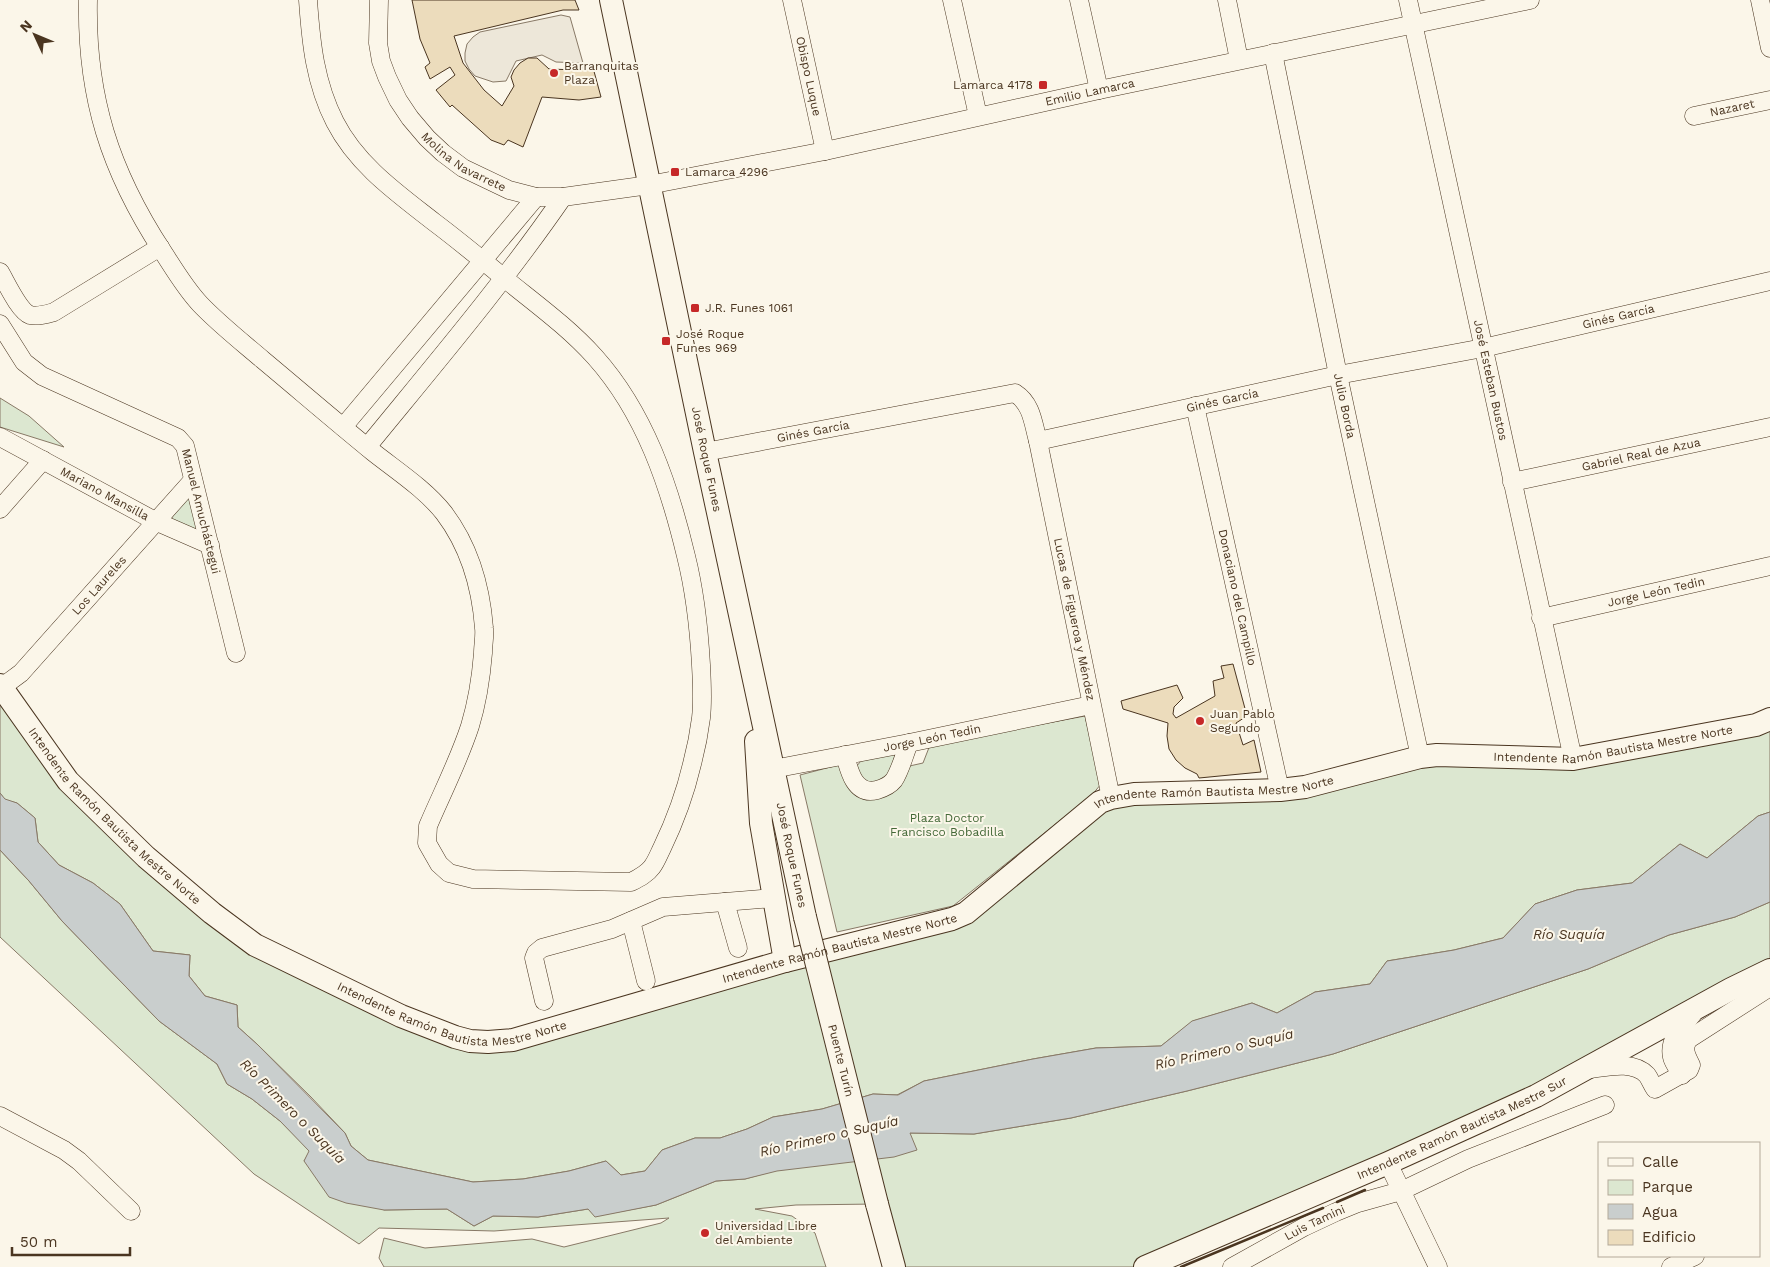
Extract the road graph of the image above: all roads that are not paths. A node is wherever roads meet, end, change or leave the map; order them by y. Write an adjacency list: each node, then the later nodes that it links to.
1 (88, 0): 24 (street)
2 (308, 0): 25 (street)
3 (380, 0): 22 (street, Molina Navarrete)
4 (611, 0): 21 (main road, José Roque Funes)
5 (792, 0): 20 (street, Obispo Luque)
6 (952, 0): 18 (street)
7 (1079, 0): 16 (street)
8 (1226, 0): 15 (street)
9 (1408, 0): 12 (street, José Esteban Bustos)
10 (1530, 0): 12 (street, Emilio Lamarca)
11 (1760, 0): 13 (street)
12 (1414, 25): 14 (street, Emilio Lamarca); 30 (street, José Esteban Bustos)
13 (1770, 48)
14 (1273, 53): 15 (street, Emilio Lamarca); 31 (street, Julio Borda)
15 (1239, 60): 16 (street, Emilio Lamarca)
16 (1099, 90): 18 (street, Emilio Lamarca)
17 (1770, 100): 19 (street, Nazaret)
18 (978, 116): 20 (street, Emilio Lamarca)
19 (1694, 116)
20 (825, 151): 21 (street, Emilio Lamarca)
21 (649, 185): 23 (street, Molina Navarrete); 38 (main road, José Roque Funes)
22 (536, 197): 23 (street, Molina Navarrete); 25 (street)
23 (563, 197): 27 (street)
24 (160, 247): 26 (street); 33 (street)
25 (484, 260): 27 (street); 33 (street)
26 (0, 272)
27 (504, 278): 37 (street); 37 (street)
28 (1770, 281): 30 (street, Ginés García)
29 (0, 324): 40 (street, Manuel Amuchástegui)
30 (1483, 348): 31 (street, Ginés García); 41 (street, José Esteban Bustos)
31 (1338, 375): 32 (street, Ginés García); 54 (street, Julio Borda)
32 (1195, 406): 36 (street, Ginés García); 57 (street, Donaciano del Campillo)
33 (343, 427): 37 (street)
34 (1770, 427): 41 (street, Gabriel Real de Azua)
35 (0, 437): 39 (street, Mariano Mansilla)
36 (1038, 442): 38 (street, Ginés García); 50 (street, Lucas de Figueroa y Méndez)
37 (367, 447)
38 (705, 452): 48 (main road, José Roque Funes)
39 (43, 460): 42 (street); 43 (street, Mariano Mansilla)
40 (193, 480): 43 (street, Los Laureles); 44 (street, Manuel Amuchástegui)
41 (1512, 482): 46 (street, José Esteban Bustos)
42 (0, 509)
43 (156, 521): 44 (street, Mariano Mansilla); 49 (street, Los Laureles)
44 (210, 545): 47 (street, Manuel Amuchástegui)
45 (1770, 566): 46 (street, Jorge León Tedin)
46 (1542, 618): 55 (street, José Esteban Bustos)
47 (236, 653)
48 (752, 665): 56 (main road, José Roque Funes); 59 (main road)
49 (1, 686): 64 (main road, Intendente Ramón Bautista Mestre Norte)
50 (1091, 705): 52 (street, Jorge León Tedin); 58 (street, Lucas de Figueroa y Méndez)
51 (1770, 718): 55 (main road, Intendente Ramón Bautista Mestre Norte)
52 (909, 743): 53 (street, Jorge León Tedin); 53 (street)
53 (845, 754): 56 (street, Jorge León Tedin)
54 (1420, 757): 55 (main road, Intendente Ramón Bautista Mestre Norte); 57 (main road, Intendente Ramón Bautista Mestre Norte)
55 (1573, 759)
56 (774, 769): 61 (main road, José Roque Funes)
57 (1280, 790): 58 (main road, Intendente Ramón Bautista Mestre Norte)
58 (1111, 798): 64 (main road, Intendente Ramón Bautista Mestre Norte)
59 (774, 898): 60 (street); 64 (main road)
60 (725, 902): 62 (street); 63 (street)
61 (805, 917): 76 (main road, Puente Turín, bridge)
62 (631, 921): 66 (street); 68 (street)
63 (738, 948)
64 (785, 962)
65 (1770, 970): 69 (main road, Intendente Ramón Bautista Mestre Sur)
66 (646, 981)
67 (1770, 987): 71 (street)
68 (544, 1001)
69 (1698, 1008): 70 (main road, Intendente Ramón Bautista Mestre Sur); 71 (street)
70 (1586, 1069): 71 (street); 74 (main road, Intendente Ramón Bautista Mestre Sur)
71 (1682, 1075)
72 (1605, 1105): 75 (street, Luis Tamini)
73 (0, 1116): 77 (street)
74 (1388, 1163): 75 (street); 81 (main road, Intendente Ramón Bautista Mestre Sur)
75 (1401, 1191): 82 (street, Luis Tamini); 83 (street)
76 (877, 1204): 79 (main road, Puente Turín); 80 (main road, Puente Turín)
77 (131, 1211)
78 (1693, 1257): 84 (street)
79 (883, 1267)
80 (894, 1267)
81 (1144, 1267)
82 (1232, 1267)
83 (1438, 1267)
84 (1671, 1267)

